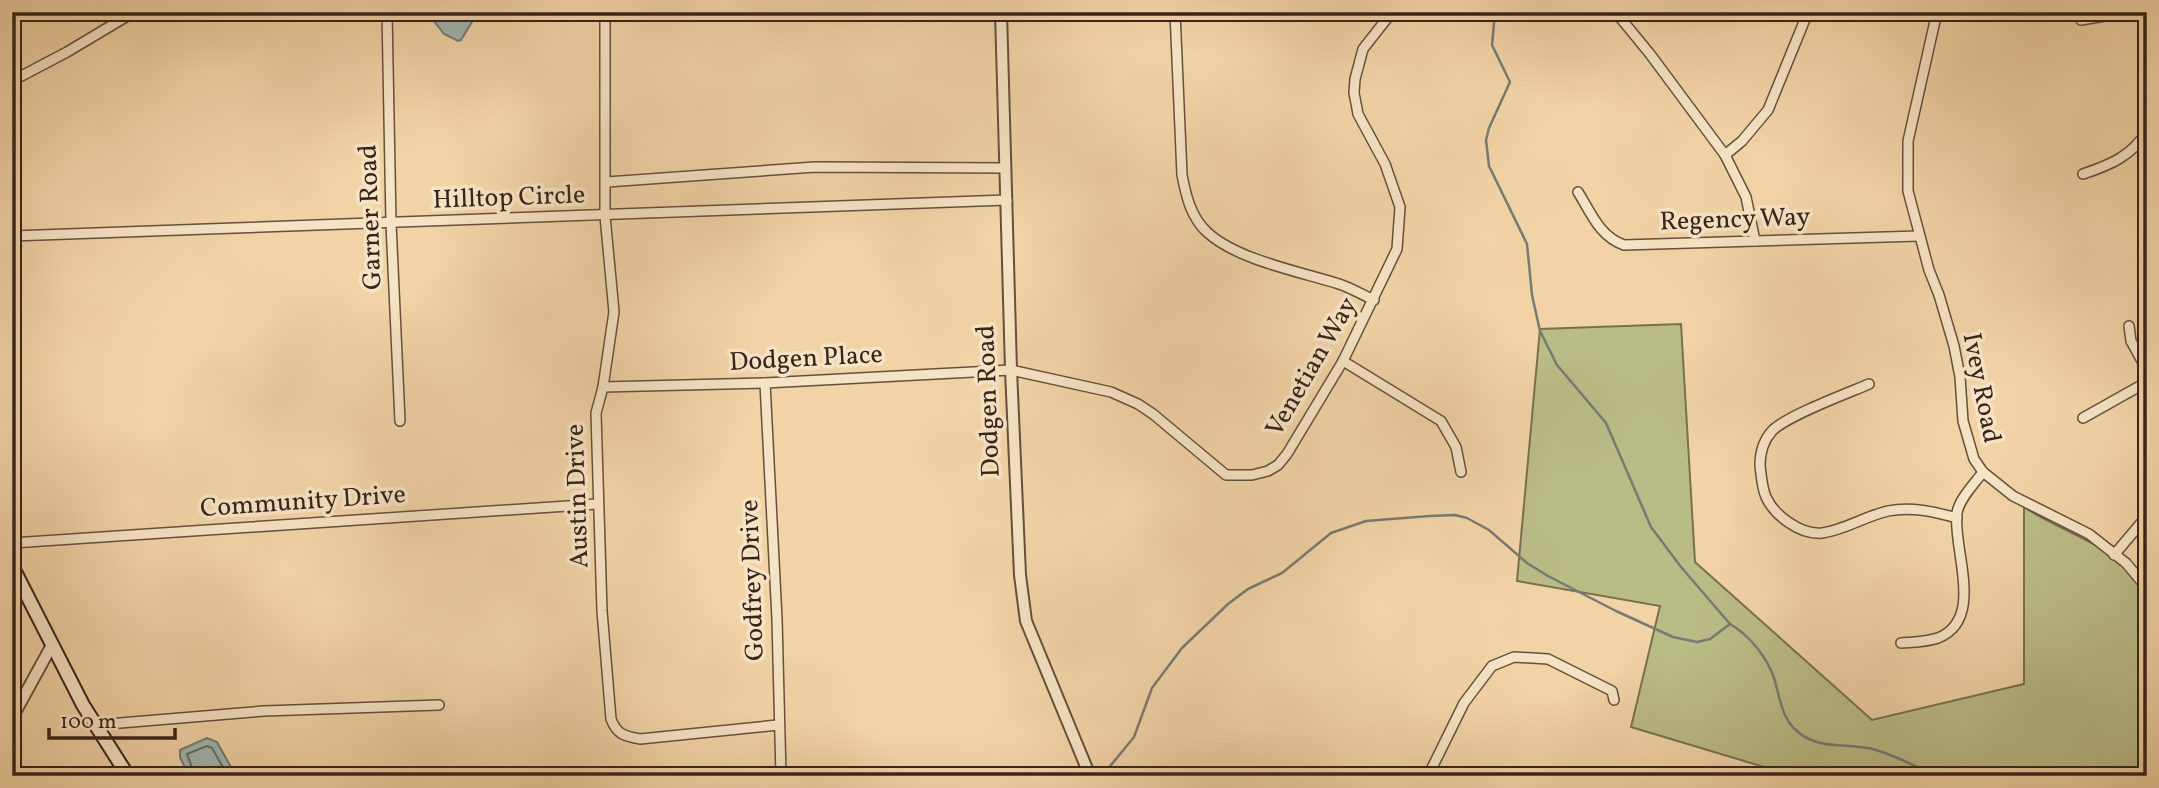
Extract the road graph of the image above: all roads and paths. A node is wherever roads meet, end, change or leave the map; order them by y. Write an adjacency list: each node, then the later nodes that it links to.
1 (134, 12): 13 (street)
2 (387, 12): 22 (street, Garner Road)
3 (605, 12): 18 (street, Austin Drive)
4 (1001, 12): 16 (street, Dodgen Road)
5 (1175, 12): 26 (street)
6 (1392, 12): 26 (street, Venetian Way)
7 (1595, 12): 11 (street)
8 (1808, 12): 15 (street)
9 (1937, 12): 24 (street, Ivey Road)
10 (2128, 12): 12 (street)
11 (1618, 14): 15 (street)
12 (2081, 20)
13 (12, 80)
14 (2147, 131): 17 (street)
15 (1725, 155): 25 (street)
16 (1005, 168): 18 (street); 20 (street, Dodgen Road)
17 (2083, 174)
18 (607, 181): 21 (street, Austin Drive)
19 (1578, 192): 25 (street, Regency Way)
20 (1007, 200): 21 (street, Hilltop Circle); 29 (street, Dodgen Road)
21 (605, 216): 22 (street, Hilltop Circle); 34 (street, Austin Drive)
22 (391, 223): 23 (street, Hilltop Circle); 36 (street, Garner Road)
23 (12, 236)
24 (1919, 236): 25 (street, Regency Way); 38 (street, Ivey Road)
25 (1755, 241)
26 (1374, 300): 28 (street, Venetian Way)
27 (2129, 326): 30 (street)
28 (1343, 361): 29 (street, Venetian Way); 37 (street)
29 (1011, 370): 32 (street, Dodgen Place); 55 (street, Dodgen Road)
30 (2147, 370)
31 (2147, 382): 35 (street)
32 (765, 383): 34 (street, Dodgen Place); 52 (street, Godfrey Drive)
33 (1869, 384): 41 (street)
34 (603, 387): 39 (street, Austin Drive)
35 (2083, 418)
36 (400, 421)
37 (1461, 472)
38 (1983, 472): 41 (street); 43 (street, Ivey Road)
39 (597, 505): 42 (street, Community Drive); 52 (street, Austin Drive)
40 (2147, 516): 43 (street)
41 (1956, 518): 46 (street)
42 (12, 542)
43 (2115, 555): 45 (street, Ivey Road)
44 (12, 566): 47 (main road)
45 (2147, 588)
46 (1901, 643)
47 (52, 645): 50 (street); 51 (main road)
48 (1614, 700): 56 (street)
49 (439, 705): 51 (street)
50 (12, 718)
51 (96, 725): 53 (main road)
52 (778, 725): 54 (street, Godfrey Drive)
53 (128, 776)
54 (781, 776)
55 (1090, 776)
56 (1428, 776)

